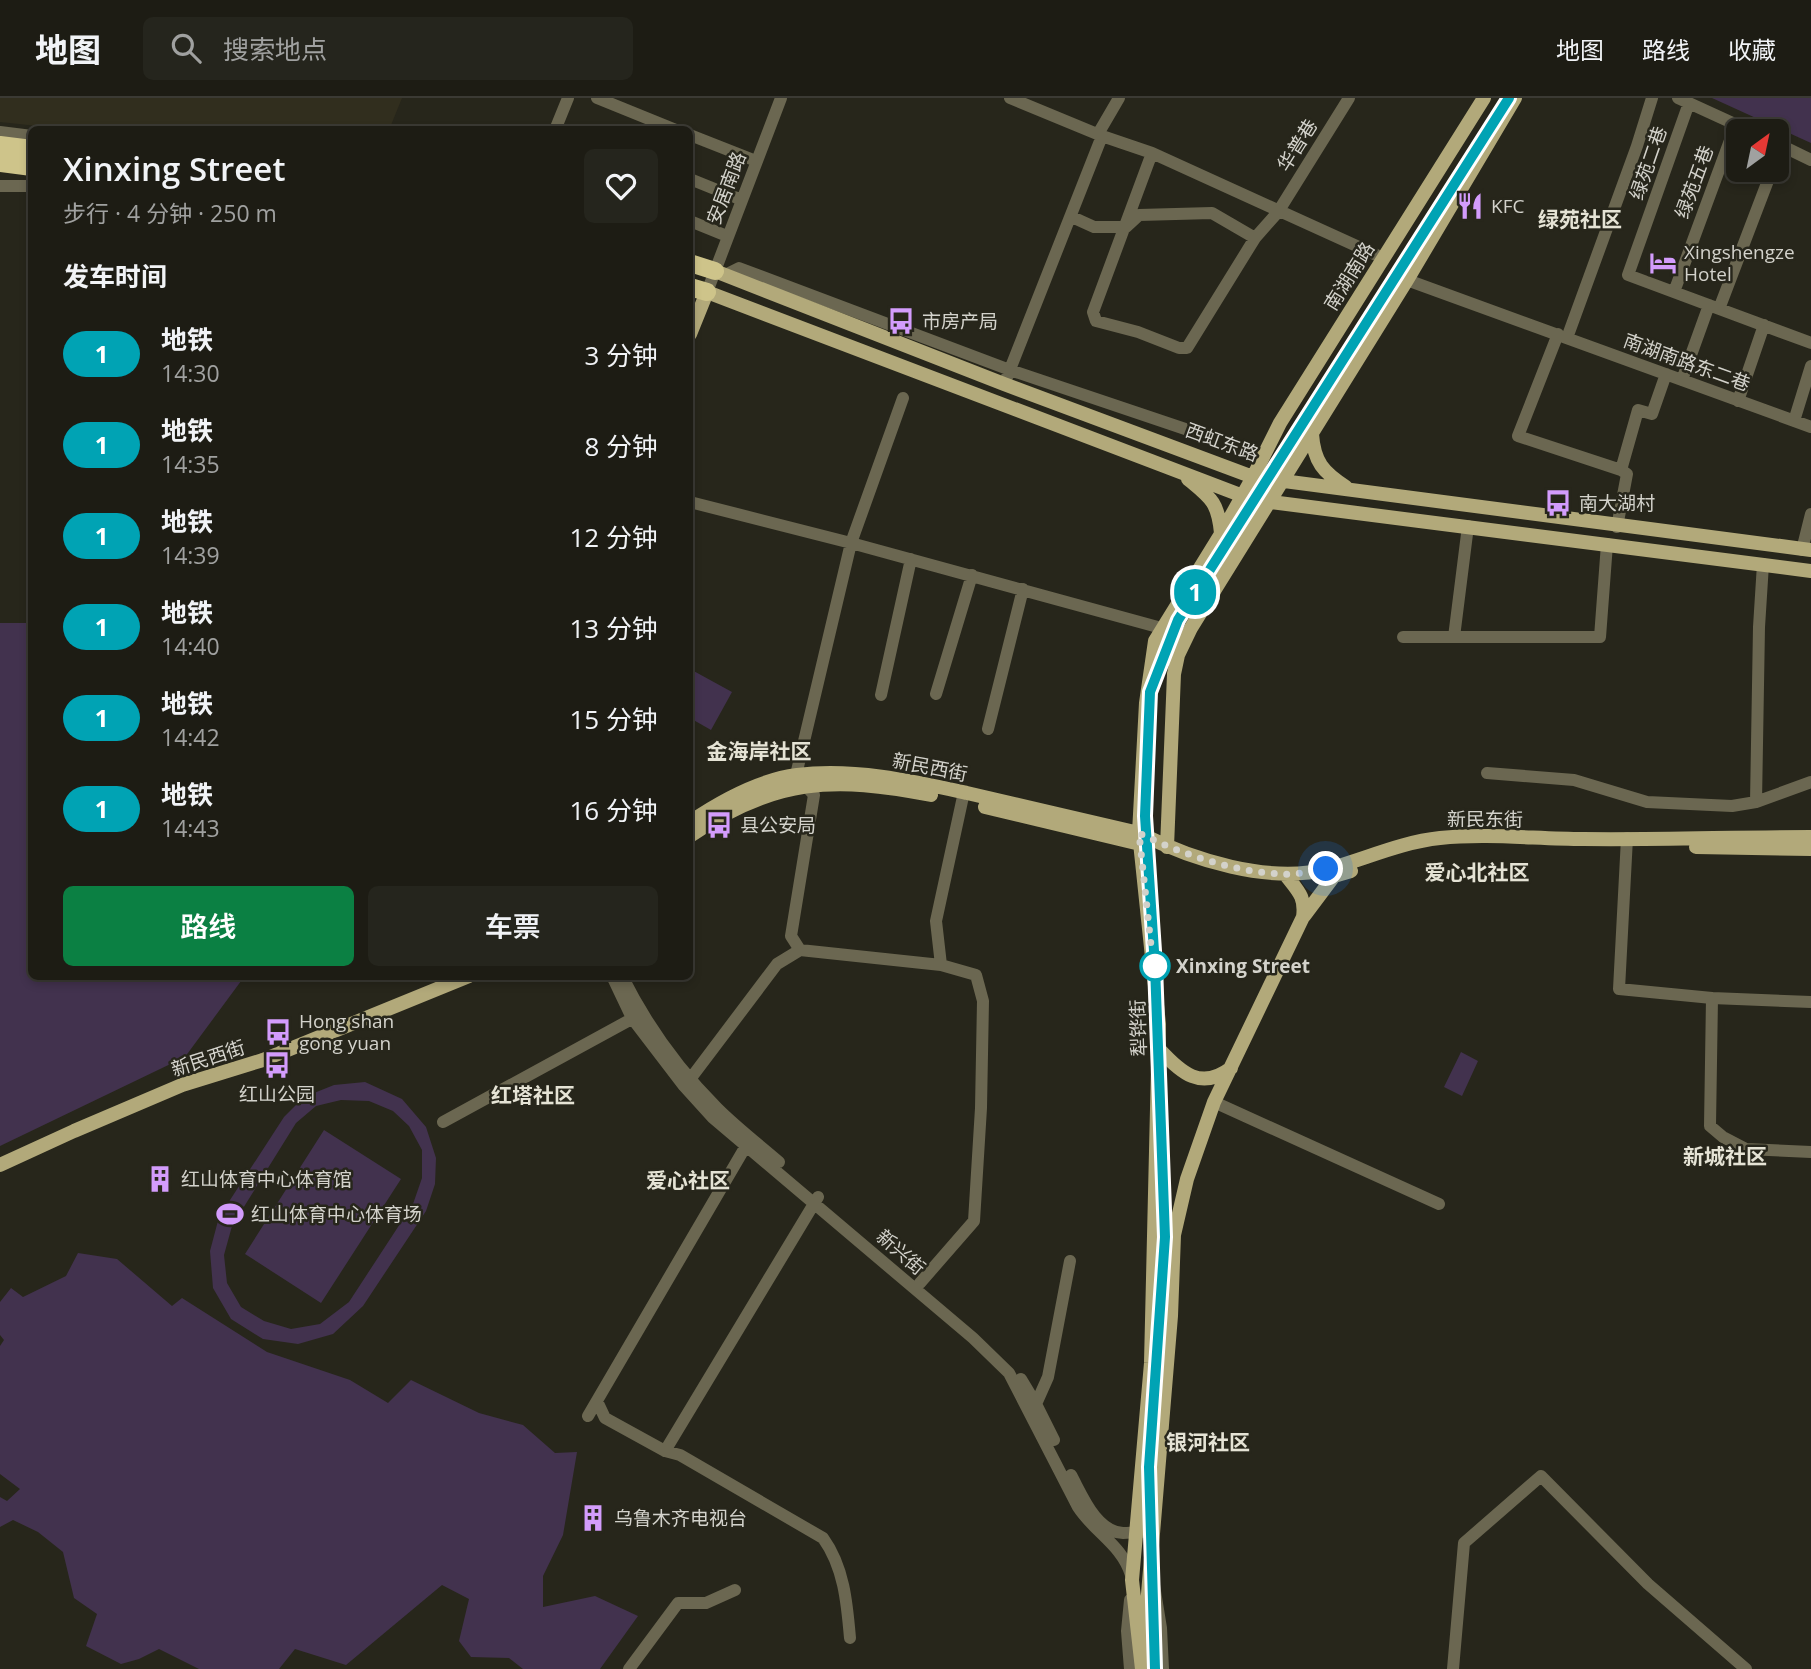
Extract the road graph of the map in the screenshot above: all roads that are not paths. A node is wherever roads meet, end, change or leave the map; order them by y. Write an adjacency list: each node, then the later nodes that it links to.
1 (568, 98): 13 (street)
2 (597, 98): 14 (street)
3 (773, 98): 24 (street, 安居南路)
4 (781, 98): 40 (street, 安居南路)
5 (1010, 98): 16 (street)
6 (1119, 98): 16 (street)
7 (1349, 98): 33 (street, 华普巷)
8 (1483, 98): 39 (main road, 南湖南路)
9 (1515, 98): 41 (main road)
10 (1652, 98): 46 (street)
11 (1684, 100): 12 (street); 43 (street, 绿苑二巷)
12 (1726, 119)
13 (559, 126)
14 (666, 126)
15 (0, 132): 17 (street)
16 (1100, 135): 23 (street); 34 (street)
17 (28, 136)
18 (693, 136): 24 (street)
19 (0, 145): 20 (highway)
20 (28, 148)
21 (1789, 149): 25 (street)
22 (1726, 151): 43 (street, 绿苑五巷)
23 (1152, 153): 33 (street); 36 (street)
24 (751, 159): 32 (street, 安居南路)
25 (1811, 160)
26 (0, 163): 27 (highway)
27 (28, 166)
28 (693, 180): 32 (street)
29 (1767, 182): 44 (street)
30 (0, 186): 31 (street)
31 (28, 186)
32 (737, 198): 37 (street, 安居南路)
33 (1278, 212): 38 (street, 华普巷); 39 (street)
34 (1072, 217): 36 (street); 50 (street)
35 (693, 222): 37 (street)
36 (1126, 226): 38 (street); 38 (street, 华普巷)
37 (722, 234): 40 (street, 安居南路)
38 (1255, 238)
39 (1383, 258): 60 (main road, 南湖南路)
40 (709, 269): 42 (street, 安居南路); 50 (main road, 西虹东路)
41 (1407, 280): 46 (street, 南湖南路东二巷); 56 (main road)
42 (695, 291): 59 (main road)
43 (1674, 292): 44 (street)
44 (1714, 307): 45 (street); 51 (street)
45 (1764, 325): 47 (street); 53 (street)
46 (1562, 336): 49 (street, 南湖南路东二巷); 58 (street)
47 (1811, 343)
48 (1811, 366): 54 (street)
49 (1666, 374): 51 (street, 南湖南路东二巷); 58 (street)
50 (1007, 377): 57 (street); 60 (main road, 西虹东路)
51 (1682, 380): 53 (street, 南湖南路东二巷)
52 (903, 398): 70 (street)
53 (1738, 401): 54 (street, 南湖南路东二巷)
54 (1794, 421): 55 (street, 南湖南路东二巷)
55 (1811, 427)
56 (1312, 433): 61 (main road); 62 (main road)
57 (1203, 435)
58 (1621, 470): 68 (street)
59 (1179, 472): 63 (main road); 69 (main road)
60 (1254, 477): 61 (main road, 西虹东路); 63 (main road, 犁铧街)
61 (1283, 481): 62 (main road, 西虹东路); 64 (main road)
62 (1350, 489): 68 (main road, 西虹东路)
63 (1242, 496): 64 (main road); 69 (main road, 犁铧街)
64 (1271, 502): 67 (main road); 79 (main road)
65 (693, 503): 70 (street)
66 (1811, 514): 72 (street)
67 (1468, 526): 71 (main road); 81 (street)
68 (1617, 527): 72 (main road, 西虹东路)
69 (1221, 534): 78 (main road, 犁铧街)
70 (851, 543): 73 (street); 86 (street)
71 (1607, 544): 74 (main road); 81 (street)
72 (1807, 550)
73 (911, 559): 76 (street); 83 (street)
74 (1763, 564): 75 (main road); 89 (street)
75 (1811, 571)
76 (972, 575): 77 (street); 82 (street)
77 (1023, 589): 78 (street); 84 (street)
78 (1163, 627): 79 (street); 93 (main road, 犁铧街)
79 (1187, 635): 95 (main road)
80 (1403, 637): 81 (street)
81 (1454, 637)
82 (936, 694)
83 (881, 695)
84 (988, 729)
85 (1487, 773): 89 (street)
86 (800, 780): 88 (main road, 新民西街); 90 (main road, 新民西街); 91 (main road, 新民西街); 99 (street)
87 (1811, 782): 89 (street)
88 (963, 797): 93 (main road, 新民西街); 100 (street)
89 (1756, 802)
90 (693, 820)
91 (693, 834)
92 (1811, 837): 94 (main road, 新民东街)
93 (1140, 838): 95 (main road, 新民西街); 108 (main road, 犁铧街)
94 (1627, 842): 96 (main road, 新民东街); 97 (main road, 新民东街); 98 (main road, 新民东街); 105 (street)
95 (1167, 847): 97 (main road, 新民东街)
96 (1811, 849)
97 (1285, 874): 98 (main road)
98 (1303, 917): 109 (main road)
99 (800, 950): 100 (street); 110 (street)
100 (941, 965): 120 (street)
101 (437, 980): 115 (main road, 新民西街)
102 (459, 980): 116 (main road, 新民西街)
103 (614, 980): 107 (street, 新兴街)
104 (624, 980): 107 (street, 新兴街)
105 (1712, 998): 106 (street); 114 (street)
106 (1811, 1002)
107 (637, 1016): 110 (street, 新兴街); 112 (street); 113 (street, 新兴街)
108 (1159, 1049): 109 (main road); 125 (main road, 犁铧街)
109 (1231, 1067): 111 (main road)
110 (691, 1078): 113 (street, 新兴街)
111 (1214, 1102): 118 (street); 126 (main road)
112 (443, 1122)
113 (749, 1142): 117 (street, 新兴街); 121 (street)
114 (1811, 1152)
115 (0, 1156)
116 (0, 1165)
117 (817, 1199): 120 (street, 新兴街); 124 (street); 128 (street, 新兴街)
118 (1439, 1204)
119 (1070, 1261): 122 (street)
120 (920, 1283): 122 (street, 新兴街)
121 (597, 1401): 123 (street); 124 (street)
122 (1036, 1404): 125 (street, 新兴街)
123 (588, 1416)
124 (664, 1451): 131 (street)
125 (1136, 1531): 126 (street, 新兴街); 128 (main road, 犁铧街)
126 (1153, 1532): 127 (main road)
127 (1151, 1567): 130 (main road); 136 (street)
128 (1132, 1580): 130 (main road, 犁铧街); 133 (street)
129 (735, 1590): 132 (street)
130 (1142, 1606): 134 (main road); 135 (main road)
131 (850, 1638)
132 (629, 1669)
133 (1130, 1669)
134 (1142, 1669)
135 (1153, 1669)
136 (1163, 1669)
137 (1453, 1669): 138 (street)
138 (1746, 1669)

